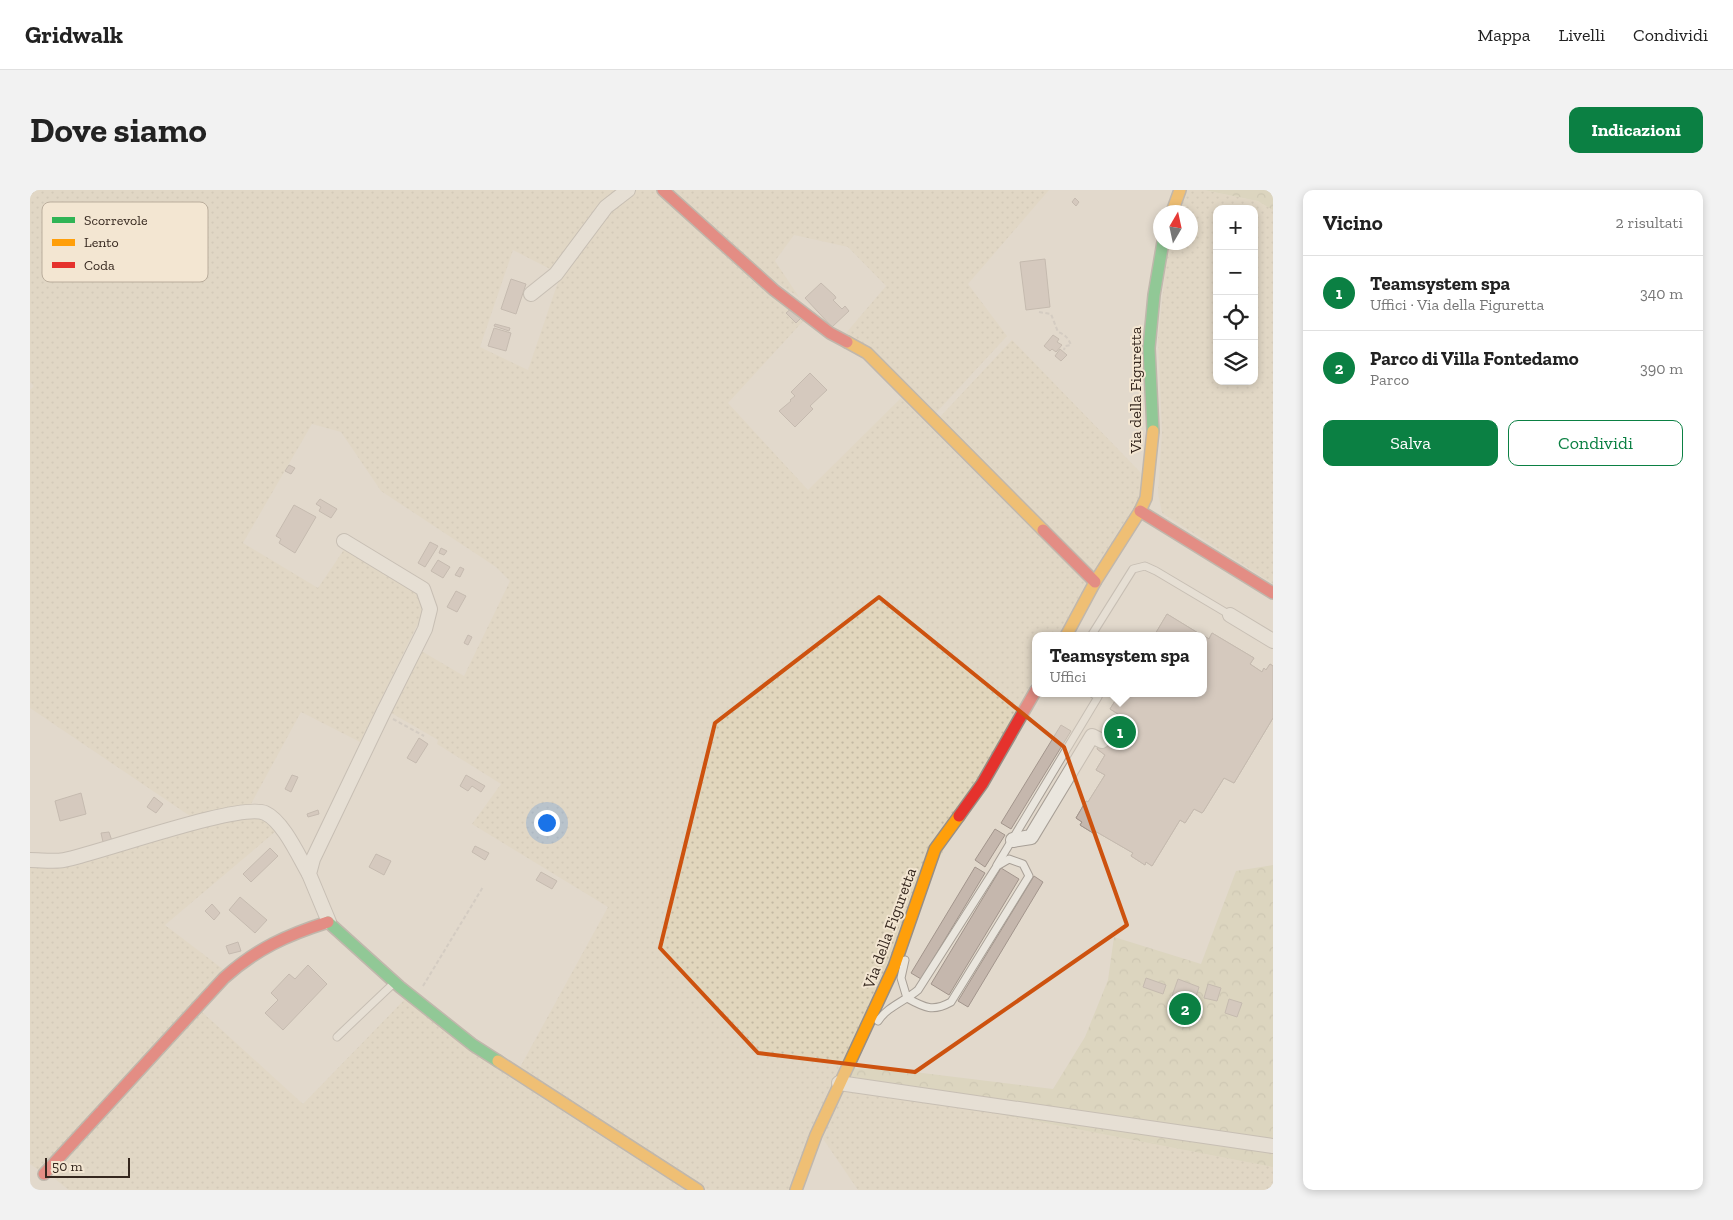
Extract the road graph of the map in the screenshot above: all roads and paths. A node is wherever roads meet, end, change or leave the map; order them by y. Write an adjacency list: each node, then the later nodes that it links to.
1 (628, 190): 6 (street)
2 (663, 190): 11 (street)
3 (1180, 190): 4 (street)
4 (1175, 205)
5 (1162, 250): 9 (street, Via della Figuretta)
6 (531, 294)
7 (1039, 312): 8 (path)
8 (1064, 350)
9 (1140, 511): 11 (street, Via della Figuretta); 12 (street)
10 (344, 541): 19 (street)
11 (1095, 582): 14 (street, Via della Figuretta)
12 (1273, 593)
13 (1230, 615): 15 (lane); 16 (street)
14 (1068, 632)
15 (1094, 632)
16 (1273, 641)
17 (1032, 697): 27 (street, Via della Figuretta)
18 (1098, 697): 22 (lane)
19 (383, 713): 20 (path); 25 (street)
20 (424, 736)
21 (1102, 741): 22 (street)
22 (1013, 840): 24 (lane)
23 (30, 860): 25 (street)
24 (997, 866): 30 (lane); 30 (lane)
25 (309, 874): 28 (street)
26 (483, 886): 31 (path)
27 (922, 886): 30 (lane); 33 (street, Via della Figuretta)
28 (329, 922): 29 (street); 36 (street)
29 (395, 982): 31 (street); 32 (lane)
30 (907, 998): 33 (lane)
31 (415, 999): 37 (street)
32 (337, 1038)
33 (860, 1043): 34 (street, Via della Figuretta)
34 (839, 1083): 35 (street); 38 (street, Via della Figuretta)
35 (1273, 1146)
36 (44, 1174)
37 (698, 1190)
38 (796, 1190)

